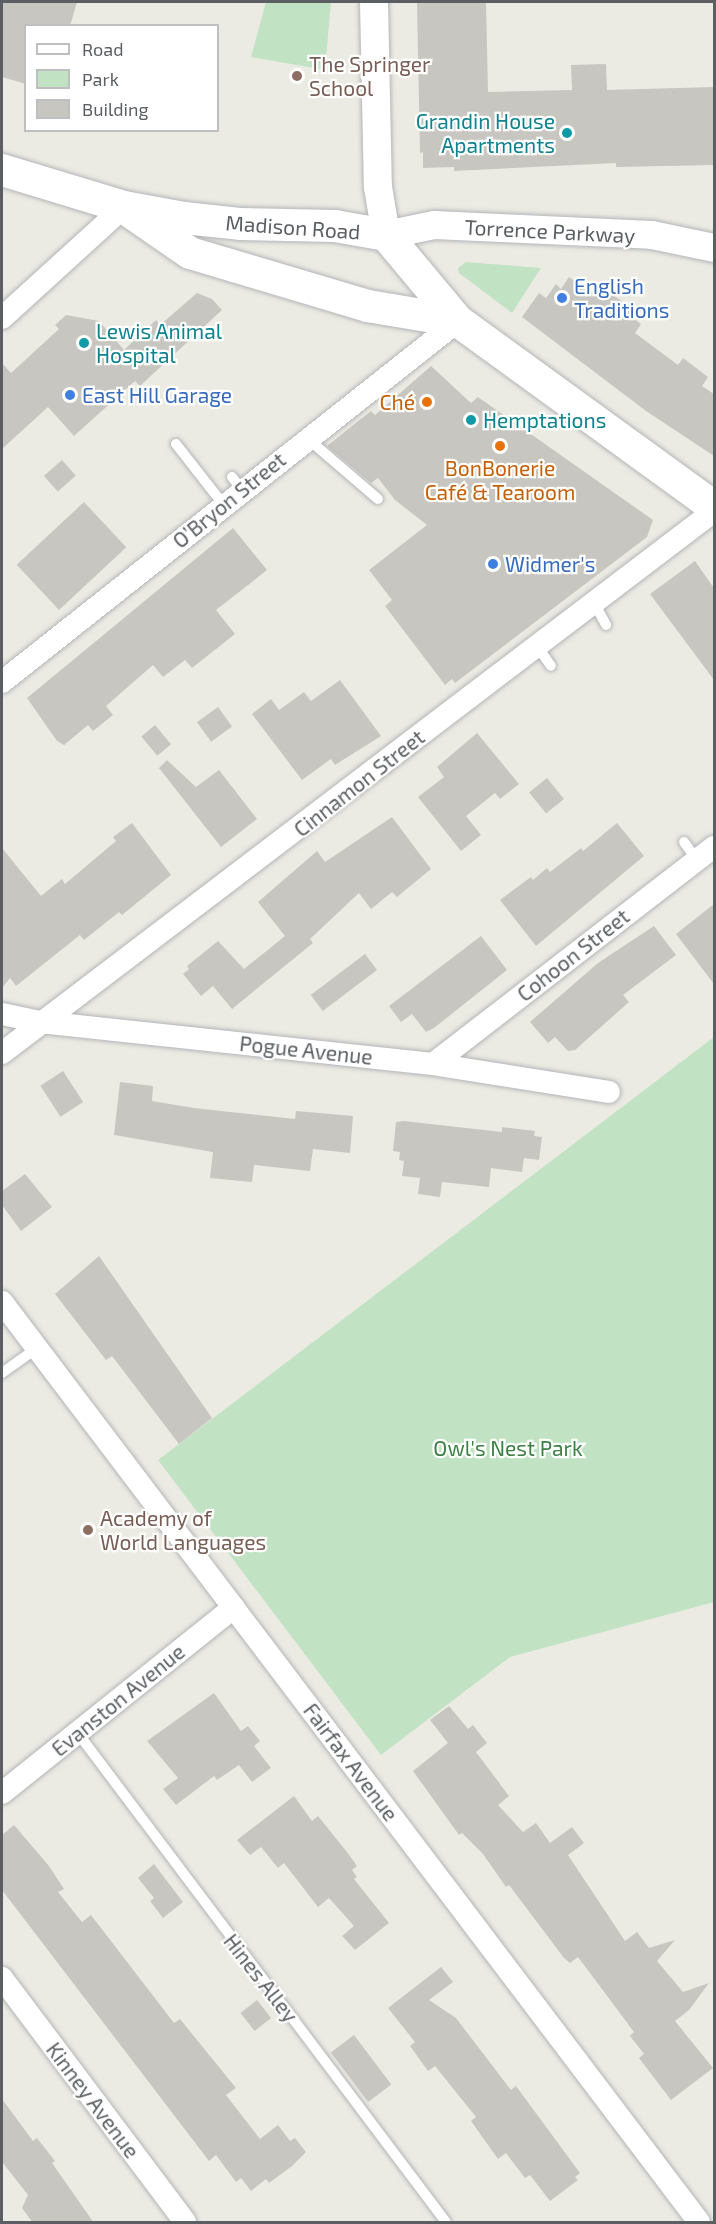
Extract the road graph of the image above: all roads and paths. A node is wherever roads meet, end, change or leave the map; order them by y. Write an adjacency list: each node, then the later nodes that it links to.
1 (374, 2): 4 (street)
2 (2, 170): 3 (main road, Madison Road)
3 (124, 207): 4 (main road, Madison Road); 6 (street); 7 (main road, Madison Road)
4 (386, 235): 5 (street, Torrence Parkway); 7 (main road, Madison Road)
5 (714, 248)
6 (2, 318)
7 (458, 321): 8 (street, O’Bryon Street); 12 (main road, Madison Road)
8 (306, 438): 10 (lane); 11 (street, O’Bryon Street)
9 (176, 444): 11 (lane)
10 (378, 499)
11 (224, 504): 17 (street, O’Bryon Street)
12 (714, 509): 13 (street, Cinnamon Street)
13 (594, 603): 14 (lane); 15 (street, Cinnamon Street)
14 (606, 625)
15 (537, 646): 16 (lane); 20 (street, Cinnamon Street)
16 (551, 666)
17 (2, 682)
18 (699, 850): 22 (street, Cohoon Street)
19 (2, 1014): 20 (street, Pogue Avenue)
20 (40, 1022): 21 (street, Cinnamon Street); 22 (street, Pogue Avenue)
21 (2, 1053)
22 (434, 1064): 23 (street, Pogue Avenue)
23 (609, 1092)
24 (2, 1302): 25 (street, Fairfax Avenue)
25 (37, 1348): 26 (lane); 27 (street, Fairfax Avenue)
26 (2, 1372)
27 (234, 1607): 28 (street, Evanston Avenue); 33 (street, Fairfax Avenue)
28 (77, 1732): 29 (street, Evanston Avenue); 32 (lane, Hines Alley)
29 (2, 1793)
30 (2, 1978): 31 (street, Kinney Avenue)
31 (185, 2223)
32 (446, 2223)
33 (699, 2223)

